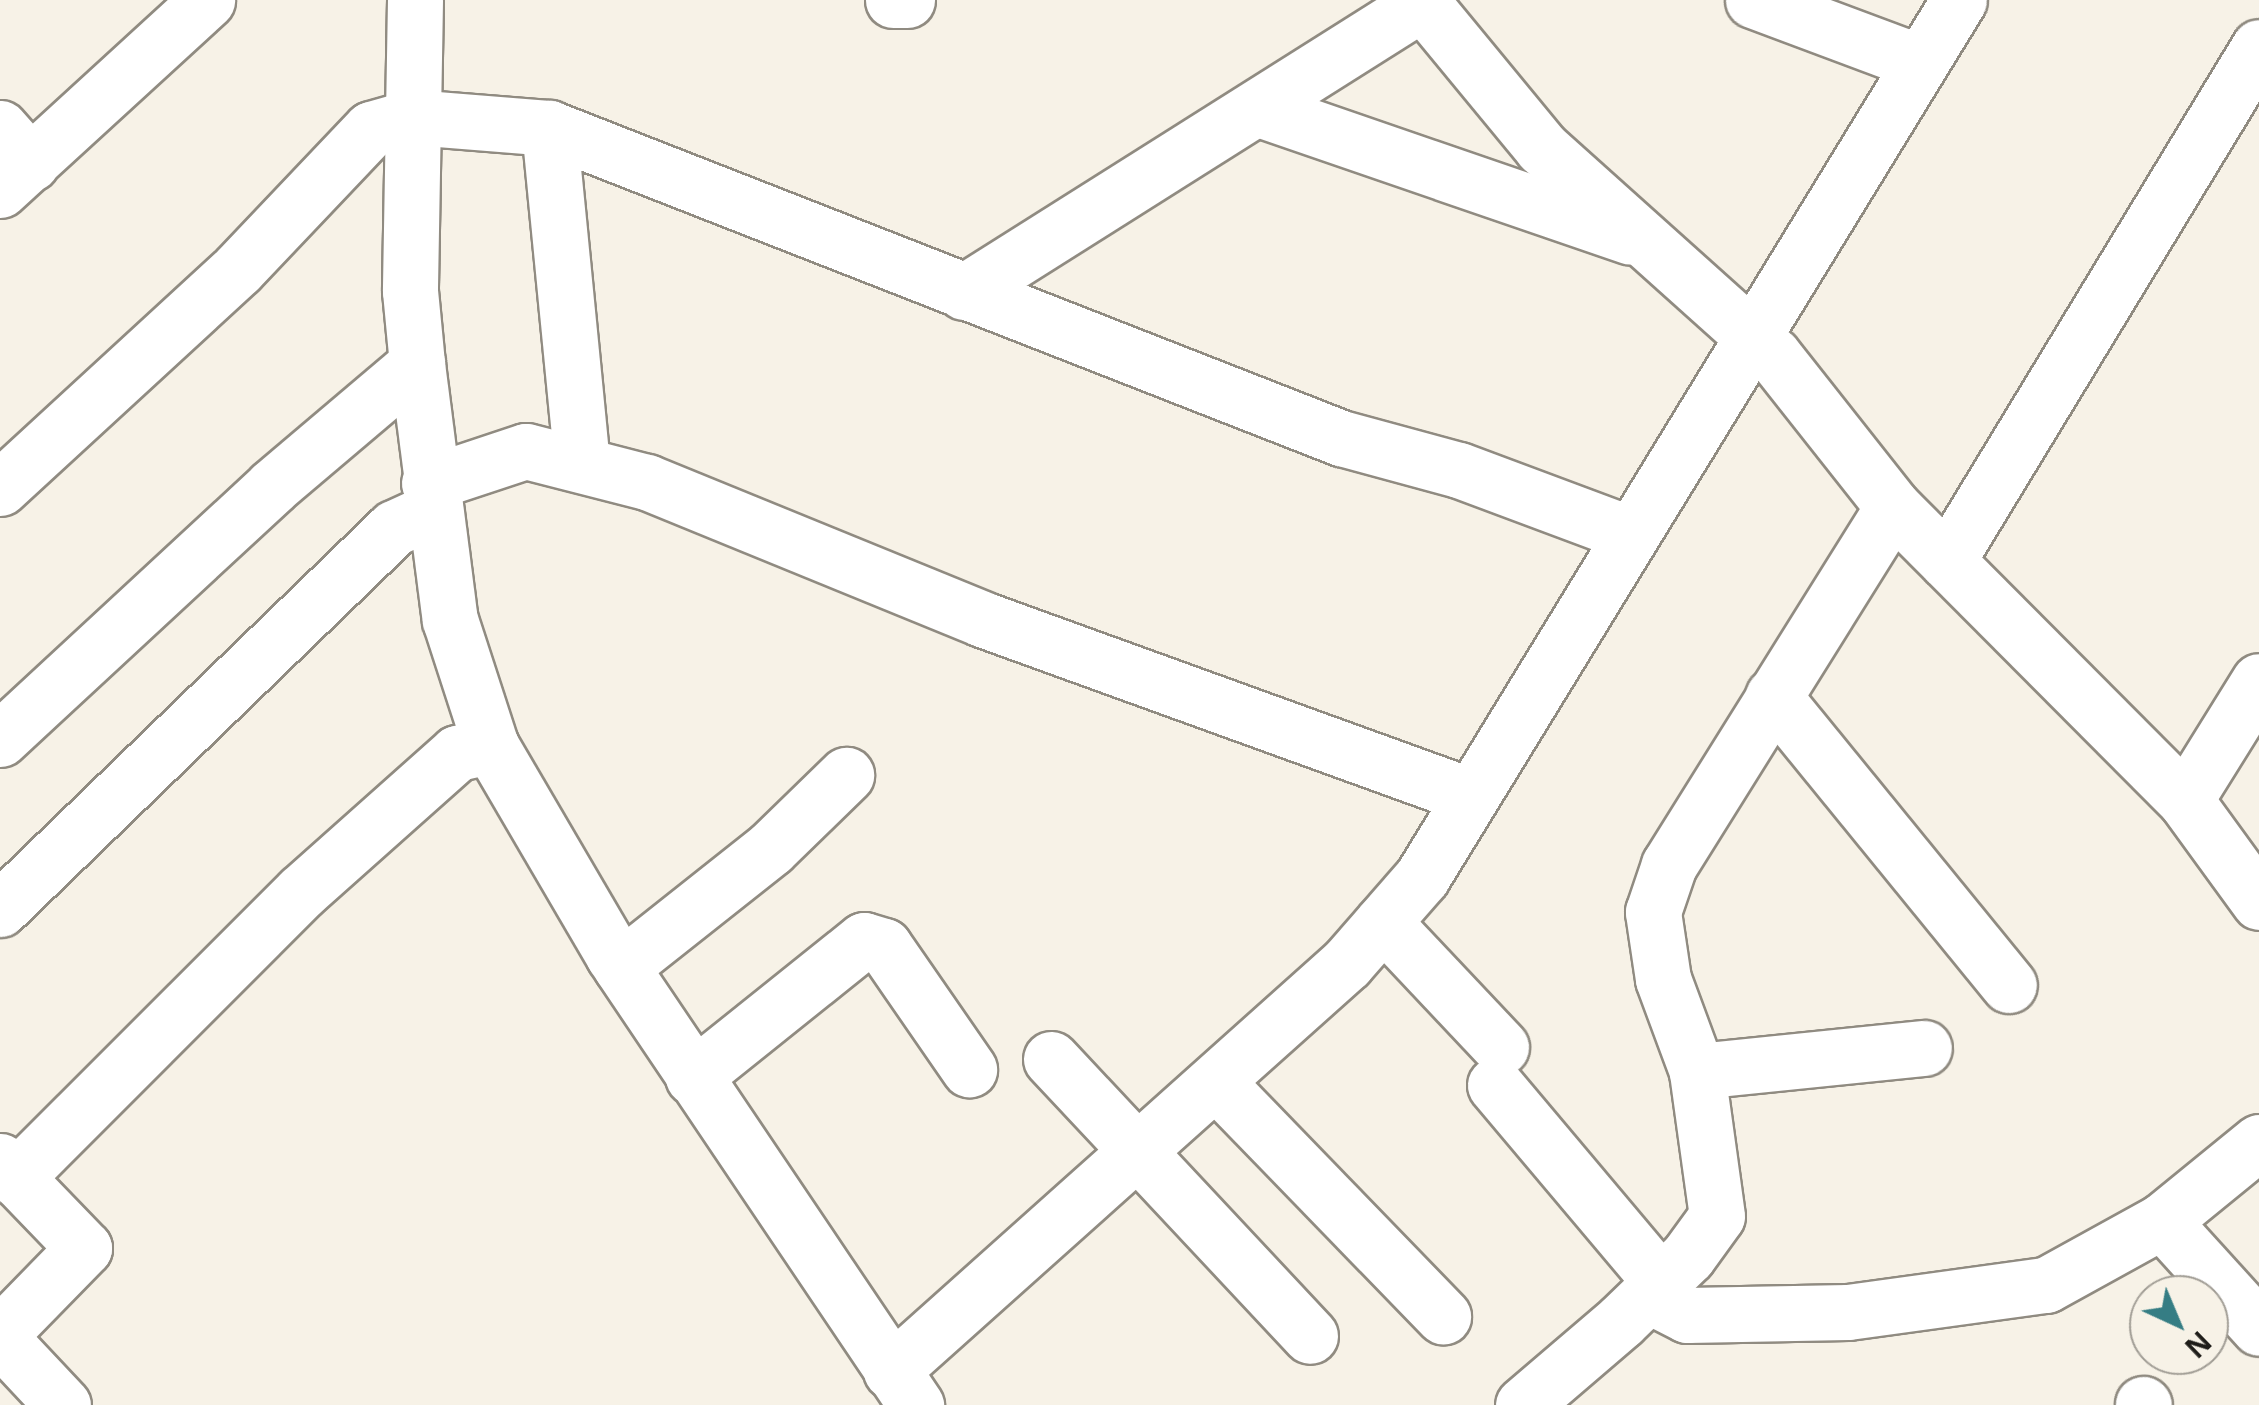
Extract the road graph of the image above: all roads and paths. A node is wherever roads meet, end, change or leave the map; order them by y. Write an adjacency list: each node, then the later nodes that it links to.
1 (207, 0): 13 (street)
2 (415, 0): 11 (street)
3 (893, 0): 4 (street)
4 (908, 0)
5 (1753, 0): 9 (street)
6 (1959, 0): 9 (street)
7 (1421, 2): 10 (street); 14 (street)
8 (2259, 46): 23 (street)
9 (1919, 62): 16 (street)
10 (1259, 109): 14 (street); 15 (street)
11 (412, 117): 12 (street); 17 (street); 19 (street)
12 (549, 128): 15 (street); 18 (street)
13 (10, 160)
14 (1648, 242): 16 (street)
15 (964, 292): 22 (street)
16 (1753, 337): 21 (street); 22 (street)
17 (416, 364): 20 (street); 26 (street)
18 (582, 464): 20 (street); 29 (street)
19 (0, 488)
20 (431, 497): 27 (street); 32 (street)
21 (1892, 507): 23 (street); 25 (street)
22 (1630, 534): 29 (street)
23 (1947, 562): 30 (street)
24 (2259, 681): 30 (street)
25 (1773, 696): 35 (street); 39 (street)
26 (0, 739)
27 (491, 746): 34 (street); 44 (street)
28 (846, 775): 34 (street)
29 (1471, 796): 33 (street)
30 (2185, 800): 31 (street)
31 (2259, 902)
32 (0, 909)
33 (1383, 922): 41 (street); 46 (street)
34 (621, 967): 40 (street)
35 (2010, 985)
36 (1924, 1048): 39 (street)
37 (1051, 1059): 43 (street)
38 (969, 1069): 40 (street)
39 (1697, 1071): 46 (street)
40 (694, 1077): 51 (street)
41 (1217, 1083): 43 (street); 47 (street)
42 (2259, 1142): 45 (street)
43 (1142, 1150): 50 (street); 51 (street)
44 (7, 1170): 49 (street)
45 (2162, 1221): 46 (street); 48 (street)
46 (1654, 1288): 53 (street)
47 (1443, 1316)
48 (2259, 1328)
49 (0, 1336): 52 (street)
50 (1310, 1336)
51 (903, 1388)
52 (63, 1405)
53 (1523, 1405)

